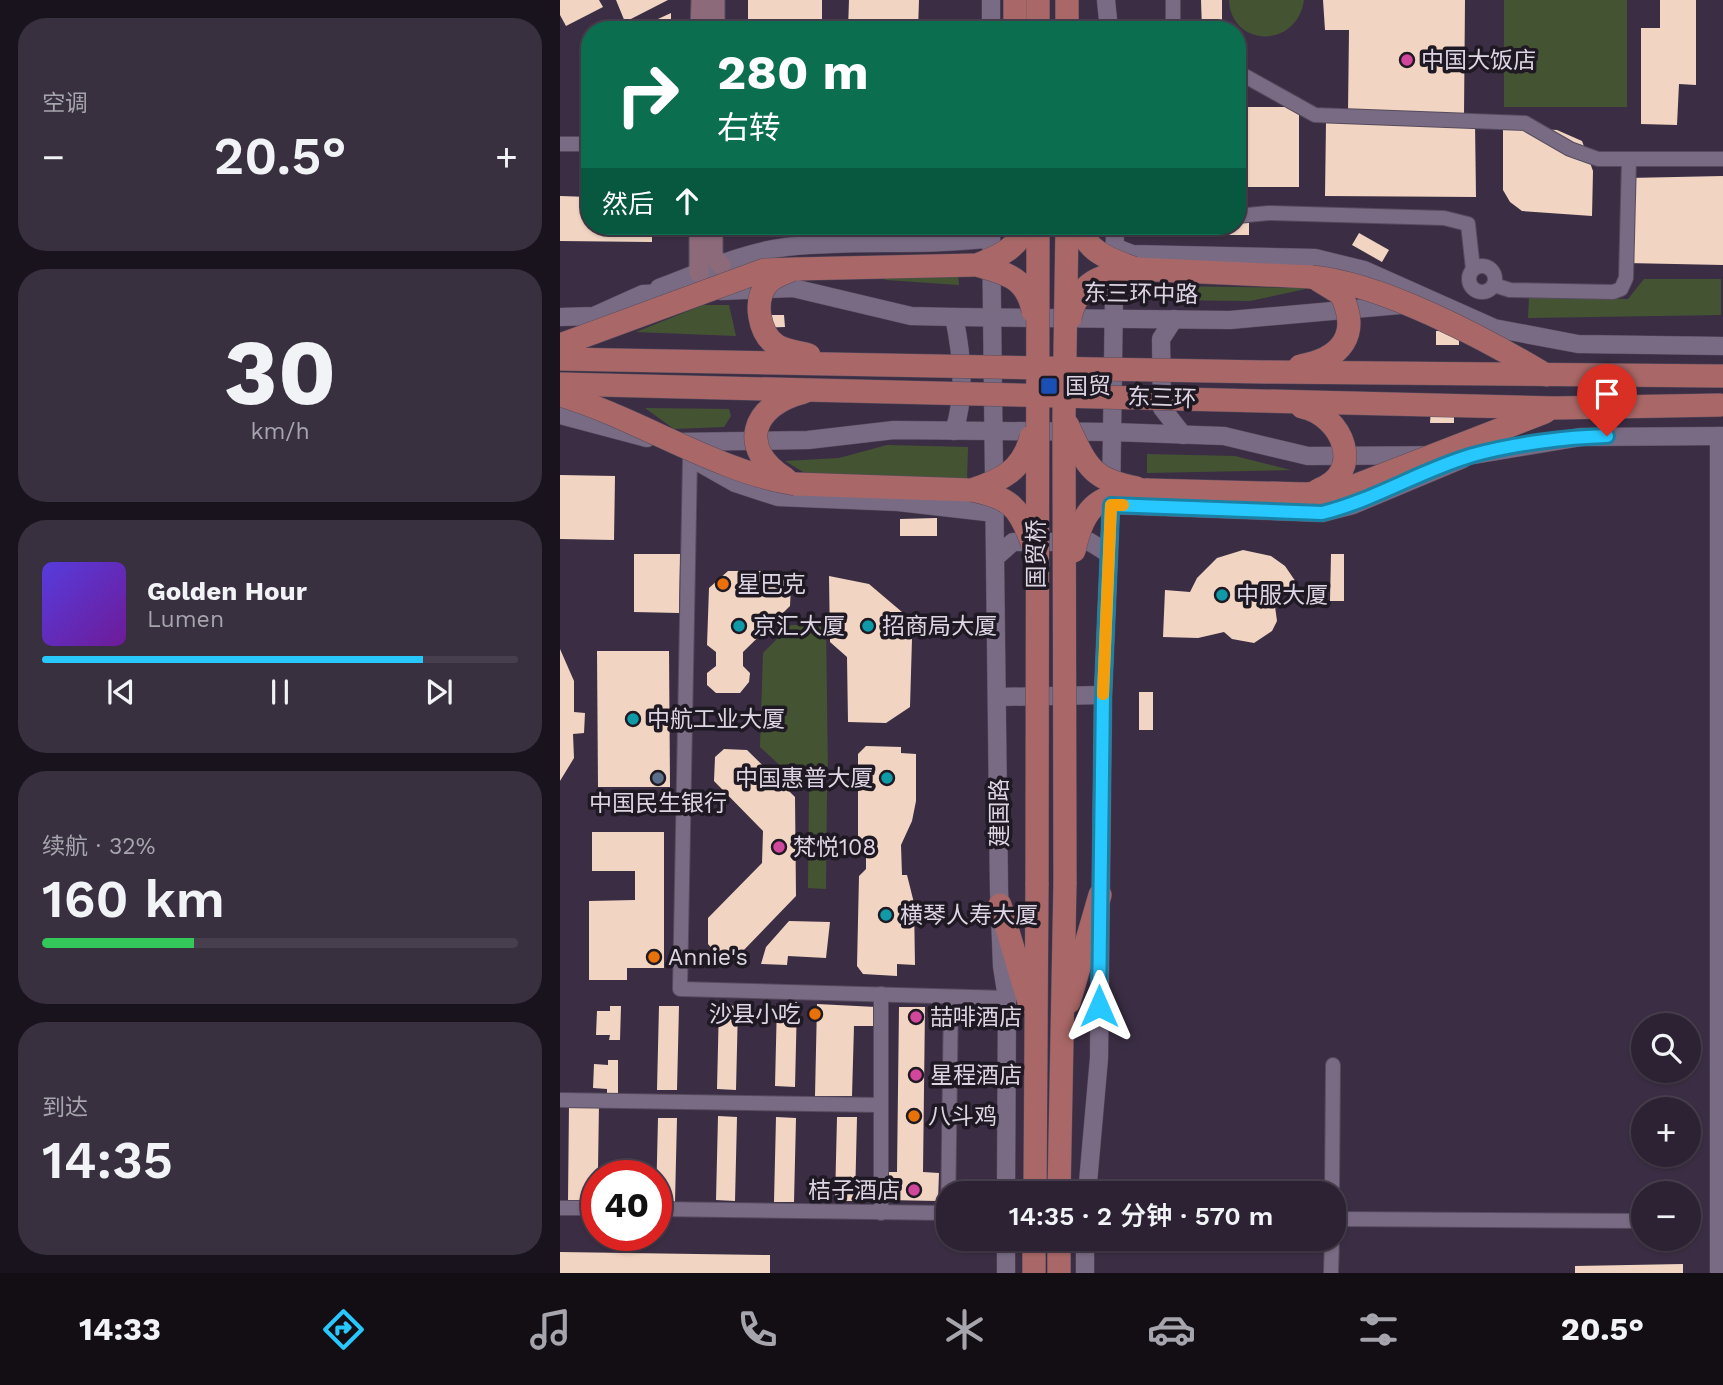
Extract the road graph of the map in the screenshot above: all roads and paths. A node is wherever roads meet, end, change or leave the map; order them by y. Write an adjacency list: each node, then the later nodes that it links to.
1 (701, 0): 9 (main road)
2 (715, 0): 10 (main road)
3 (991, 0): 11 (street)
4 (1015, 0): 12 (highway)
5 (1038, 0): 13 (highway)
6 (1067, 0): 14 (highway)
7 (1106, 0): 15 (street)
8 (1173, 0): 16 (street)
9 (700, 21)
10 (715, 21)
11 (991, 21)
12 (1015, 21)
13 (1038, 21)
14 (1068, 21)
15 (1109, 21)
16 (1173, 21)
17 (1246, 77): 20 (street)
18 (560, 144): 19 (street)
19 (581, 144)
20 (1629, 159): 21 (street); 22 (street)
21 (1723, 159)
22 (1246, 215)
23 (699, 235): 37 (main road)
24 (713, 235): 33 (main road)
25 (981, 235): 33 (street)
26 (991, 235): 43 (street, 建国路)
27 (1022, 235): 34 (highway, bridge)
28 (1038, 235): 46 (highway, 国贸桥, bridge)
29 (1067, 235): 47 (highway, 国贸桥, bridge)
30 (1082, 235): 36 (highway, bridge)
31 (1115, 235): 32 (street)
32 (1114, 247): 40 (street); 44 (street)
33 (721, 265): 37 (street)
34 (976, 265): 35 (highway); 46 (highway, bridge)
35 (794, 269): 48 (highway, bridge); 51 (highway, bridge)
36 (1136, 269): 38 (highway); 47 (highway, bridge)
37 (699, 273): 39 (street)
38 (1312, 277): 52 (highway, bridge); 53 (highway, bridge)
39 (643, 294): 41 (street, 东三环中路); 42 (street, 东三环中路)
40 (1434, 302): 45 (street, 东三环中路); 49 (street, 东三环中路)
41 (560, 317)
42 (954, 317): 43 (street, 东三环中路); 64 (street)
43 (992, 318): 44 (street, 东三环中路); 65 (street, 建国路)
44 (1113, 318): 45 (street, 东三环中路); 66 (street)
45 (1174, 319): 67 (street)
46 (1037, 333): 62 (highway, 国贸桥, bridge)
47 (1066, 337): 63 (highway, 国贸桥, bridge)
48 (560, 345)
49 (1723, 346)
50 (560, 359): 51 (highway, 东三环, bridge)
51 (849, 364): 52 (highway, 东三环, bridge)
52 (1264, 372): 53 (highway, 东三环, bridge)
53 (1548, 375): 54 (highway, 东三环, bridge)
54 (1723, 376)
55 (560, 384): 56 (highway, 东三环, bridge)
56 (823, 388): 58 (highway, 东三环, bridge); 72 (highway, bridge)
57 (560, 395): 72 (highway, bridge)
58 (1264, 401): 60 (highway, 东三环, bridge); 75 (highway, bridge)
59 (1723, 405): 60 (highway, 东三环, bridge)
60 (1556, 408): 75 (highway, bridge)
61 (560, 415): 69 (street)
62 (1036, 417): 73 (highway, bridge); 78 (highway, 国贸桥, bridge)
63 (1064, 417): 74 (highway, bridge); 81 (highway, 国贸桥, bridge)
64 (954, 431): 65 (street); 69 (street)
65 (993, 432): 66 (street); 77 (street, 建国路)
66 (1112, 432): 67 (street); 76 (street)
67 (1183, 435): 70 (street)
68 (1721, 436): 70 (street); 86 (street)
69 (661, 442): 71 (street)
70 (1473, 455): 76 (street)
71 (690, 458): 77 (street); 88 (street)
72 (794, 484): 73 (highway)
73 (972, 490): 78 (highway, bridge)
74 (1147, 490): 75 (highway); 81 (highway, bridge)
75 (1305, 494)
76 (1111, 505): 79 (street)
77 (995, 513): 80 (street, 建国路)
78 (1035, 550): 91 (highway, 国贸桥, bridge)
79 (1109, 554): 80 (street); 82 (street)
80 (996, 558): 83 (street, 建国路)
81 (1065, 594): 92 (highway, 国贸桥, bridge)
82 (1103, 695): 83 (street); 84 (street)
83 (998, 697): 85 (street, 建国路)
84 (1100, 895): 87 (street); 92 (highway)
85 (1000, 905): 90 (street, 建国路); 91 (highway)
86 (1721, 921): 110 (street)
87 (1099, 955): 93 (highway); 101 (street)
88 (881, 994): 89 (street); 96 (street)
89 (951, 998): 90 (street); 97 (street)
90 (1007, 998): 98 (street, 建国路)
91 (1036, 1026): 99 (highway)
92 (1061, 1028): 93 (highway)
93 (1060, 1063): 100 (highway)
94 (1333, 1065): 102 (street)
95 (560, 1100): 96 (street)
96 (881, 1105): 106 (street)
97 (948, 1181)
98 (1006, 1181)
99 (1035, 1181)
100 (1059, 1181)
101 (1088, 1181)
102 (1332, 1181)
103 (560, 1208): 104 (street)
104 (581, 1208)
105 (672, 1209): 106 (street)
106 (881, 1213): 107 (street)
107 (936, 1213)
108 (1346, 1219): 109 (street)
109 (1631, 1221)
110 (1721, 1235): 121 (street)
111 (1006, 1251): 116 (street)
112 (1034, 1251): 117 (highway)
113 (1059, 1251): 118 (highway)
114 (1086, 1251): 119 (street)
115 (1332, 1251): 120 (street)
116 (1006, 1273)
117 (1034, 1273)
118 (1059, 1273)
119 (1085, 1273)
120 (1331, 1273)
121 (1719, 1273)

